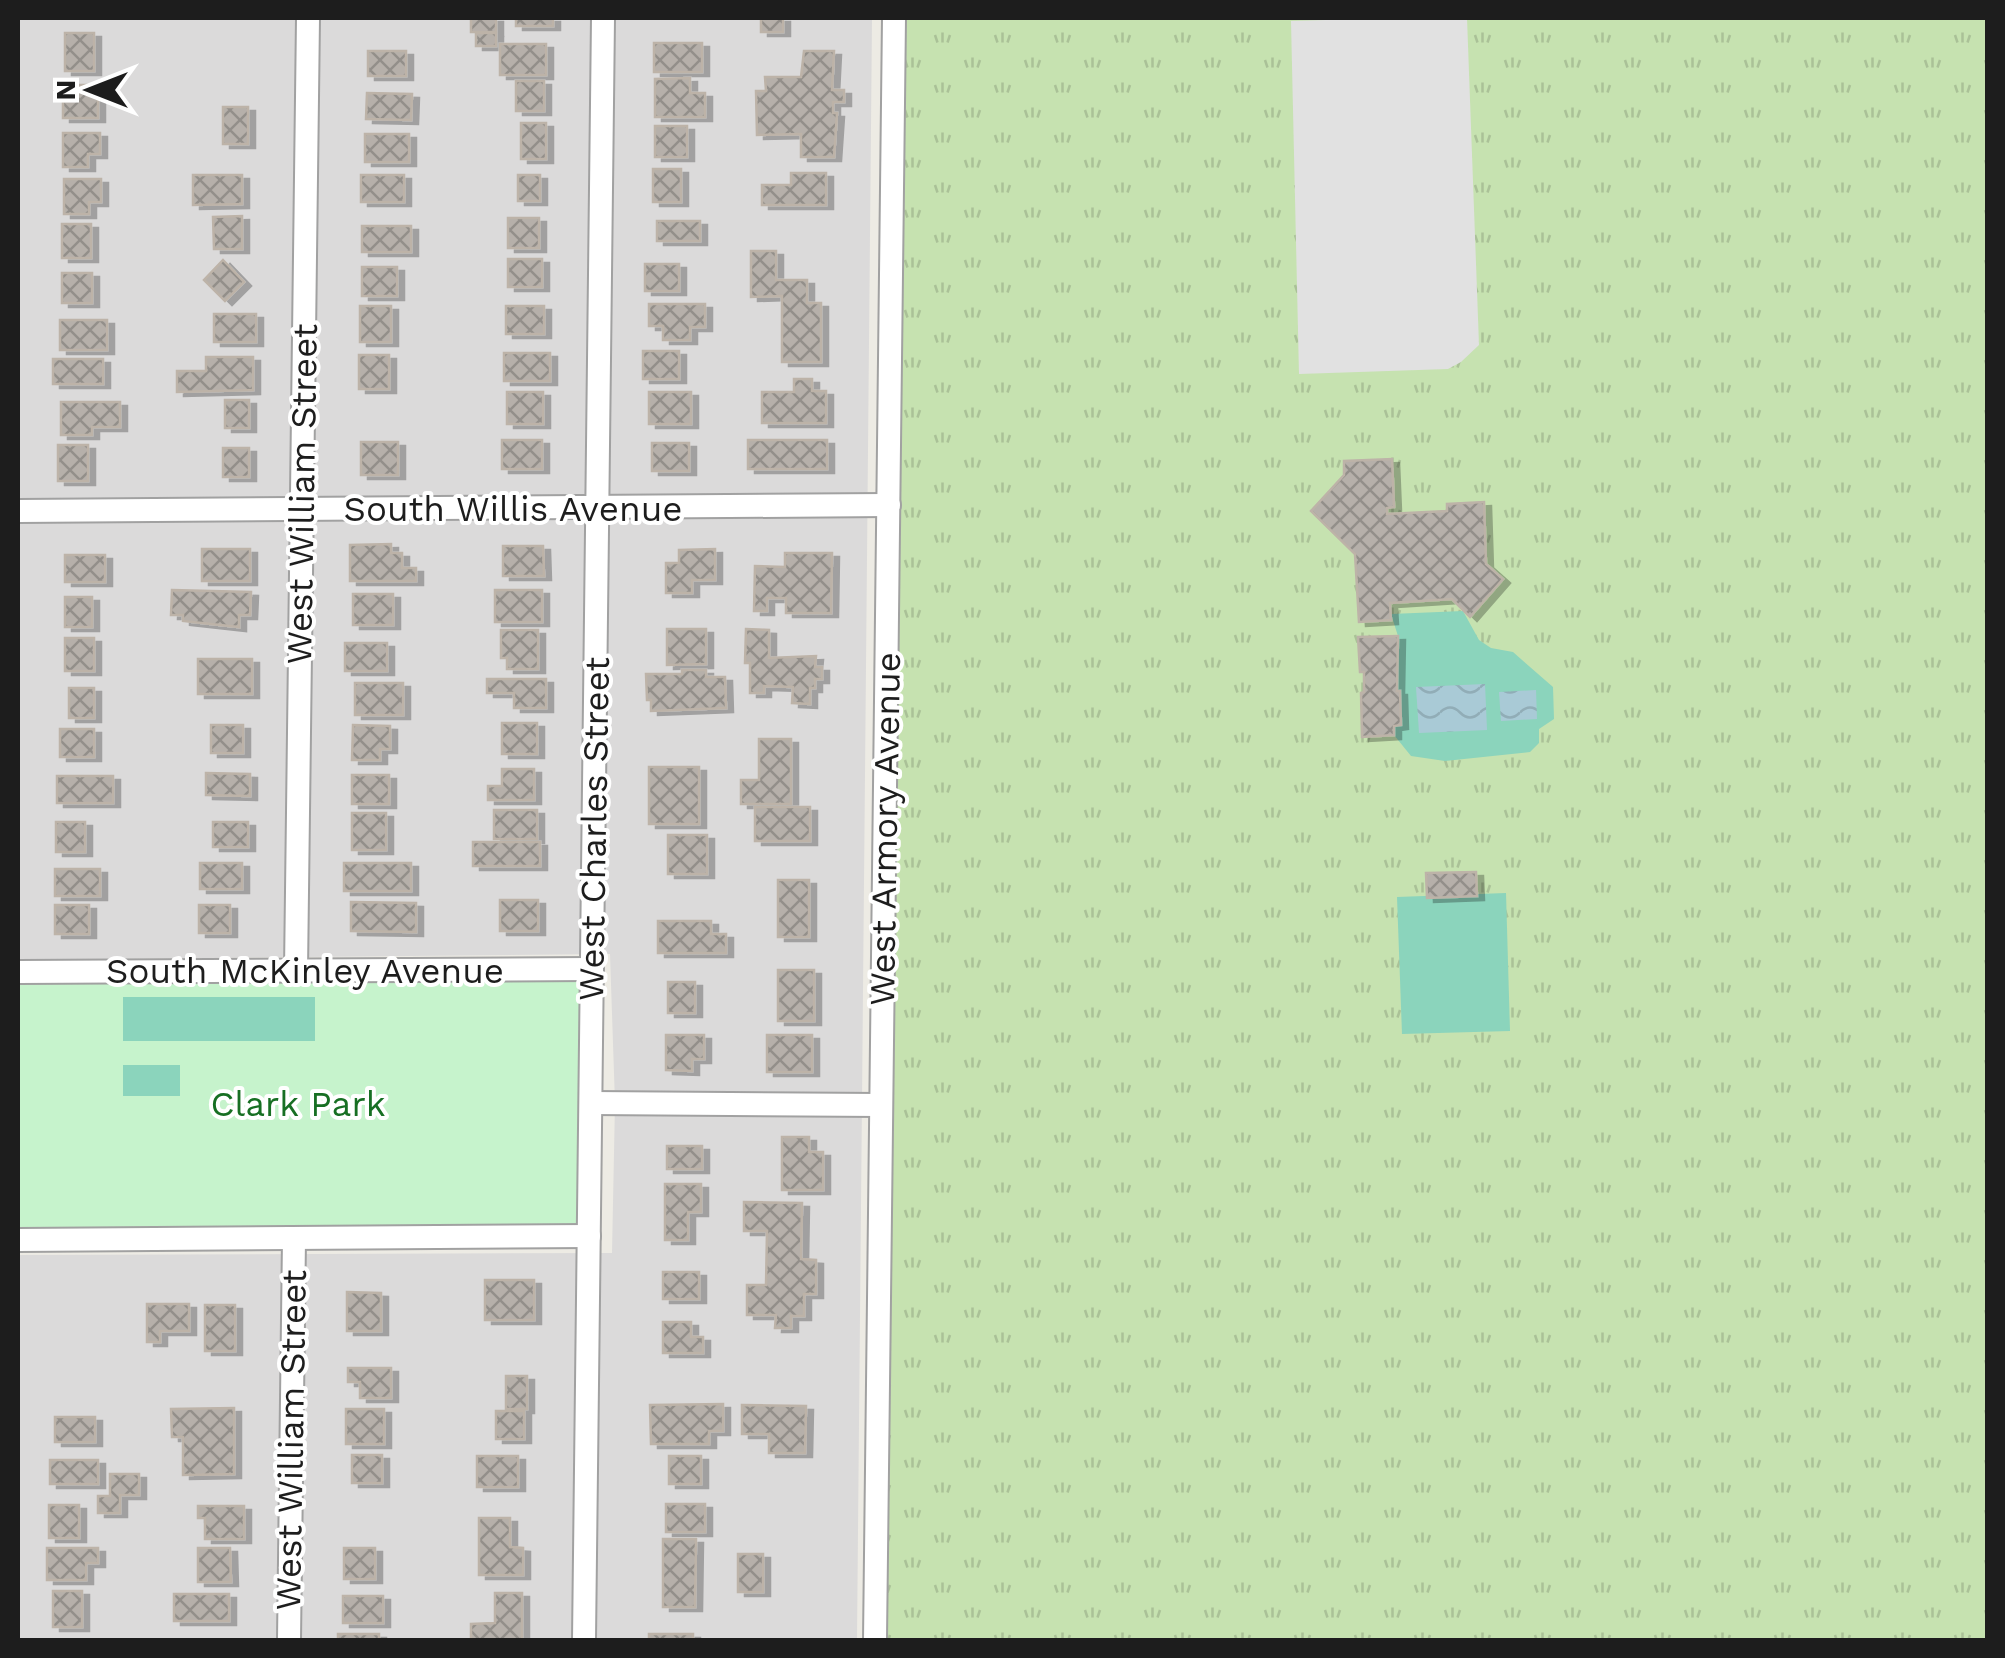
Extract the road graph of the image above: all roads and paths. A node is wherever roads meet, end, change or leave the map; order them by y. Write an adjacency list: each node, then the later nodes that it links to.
1 (308, 18): 6 (street, West William Street)
2 (604, 18): 5 (street, West Charles Street)
3 (894, 18): 4 (street, West Armory Avenue)
4 (889, 505): 5 (street, South Willis Avenue); 12 (street, West Armory Avenue)
5 (597, 508): 6 (street, South Willis Avenue); 8 (street, West Charles Street)
6 (302, 510): 7 (street, South Willis Avenue); 9 (street, West William Street)
7 (18, 511)
8 (592, 969): 9 (street, South McKinley Avenue); 11 (street, West Charles Street)
9 (296, 971): 10 (street, South McKinley Avenue)
10 (18, 972)
11 (591, 1102): 12 (street); 13 (street, West Charles Street)
12 (882, 1105): 18 (street, West Armory Avenue)
13 (589, 1236): 14 (street); 17 (street, West Charles Street)
14 (294, 1239): 15 (street); 16 (street, West William Street)
15 (18, 1240)
16 (289, 1640)
17 (584, 1640)
18 (875, 1640)

